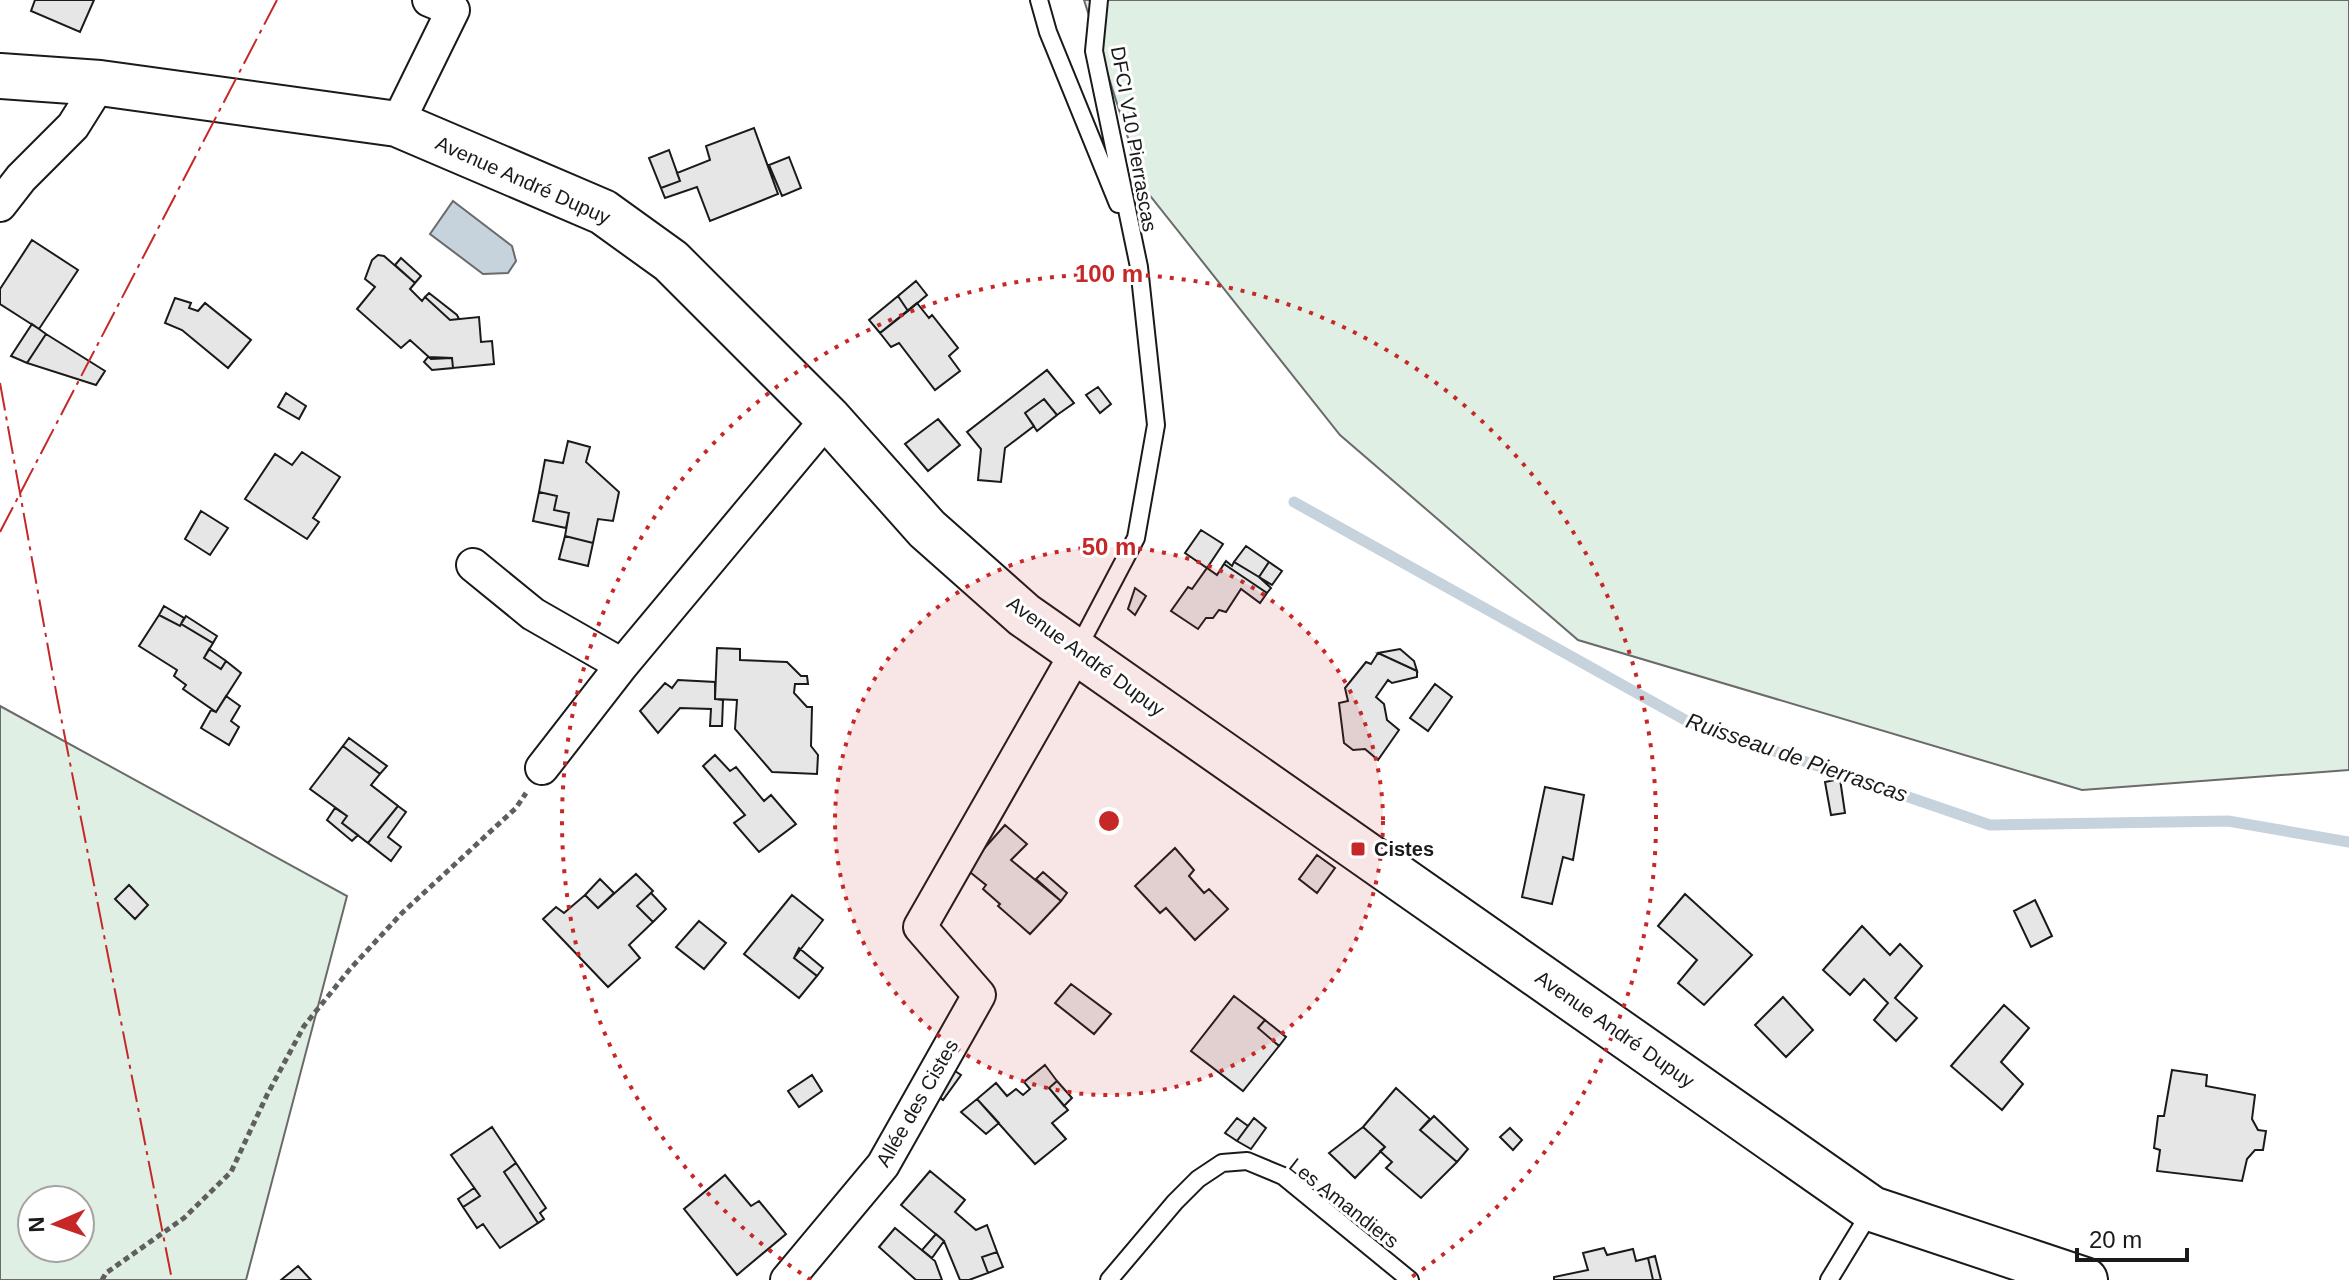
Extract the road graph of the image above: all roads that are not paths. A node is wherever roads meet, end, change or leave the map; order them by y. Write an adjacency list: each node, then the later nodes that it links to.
1 (429, 0): 6 (street)
2 (1039, 0): 8 (lane)
3 (1099, 0): 8 (lane, DFCI V10 Pierrascas)
4 (0, 76): 5 (street, Avenue André Dupuy)
5 (100, 83): 6 (street, Avenue André Dupuy); 7 (street)
6 (397, 124): 9 (street, Avenue André Dupuy)
7 (0, 205)
8 (1131, 238): 11 (lane, DFCI V10 Pierrascas)
9 (828, 418): 11 (street, Avenue André Dupuy); 12 (street)
10 (473, 565): 12 (street)
11 (1077, 652): 14 (street, Avenue André Dupuy); 15 (street, Allée des Cistes)
12 (622, 665): 13 (street)
13 (542, 768)
14 (1872, 1209): 18 (lane); 19 (street, Avenue André Dupuy)
15 (787, 1280)
16 (1109, 1280): 17 (lane, Les Amandiers)
17 (1410, 1280)
18 (1829, 1280)
19 (2085, 1280)

